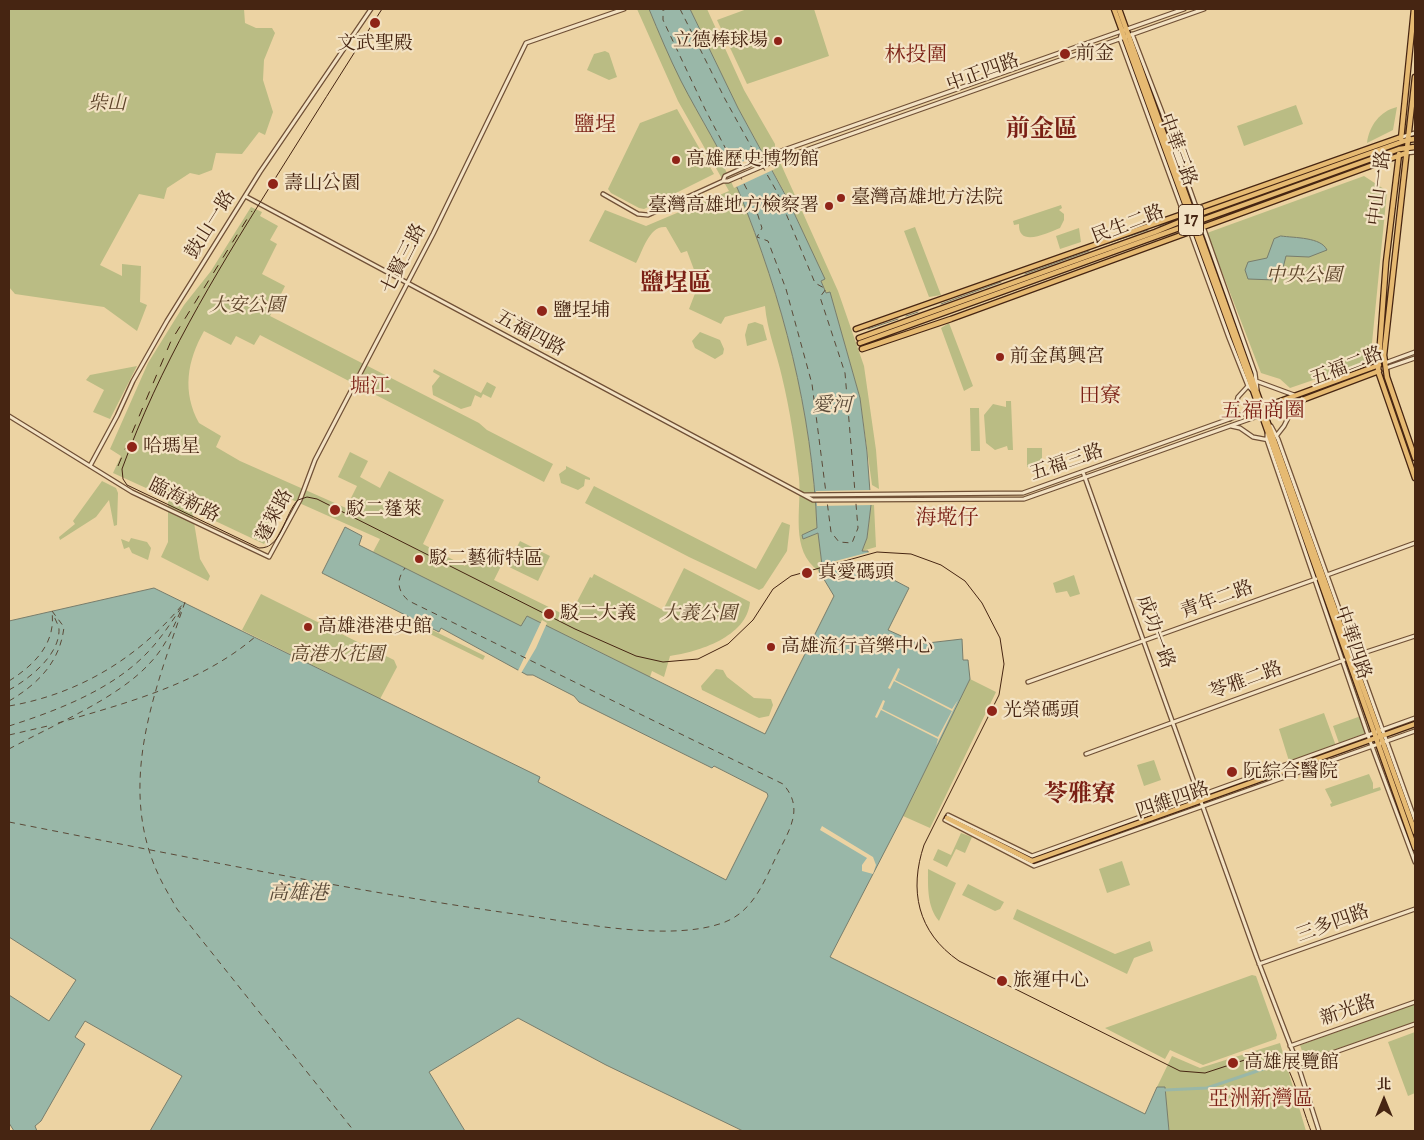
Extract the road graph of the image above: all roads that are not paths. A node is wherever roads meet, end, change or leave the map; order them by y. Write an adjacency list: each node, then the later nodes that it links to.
1 (371, 9): 23 (street, 鼓山一路)
2 (624, 9): 27 (street, 七賢三路)
3 (1114, 9): 8 (main road, 中華三路 / 17)
4 (1119, 9): 8 (main road, 中華三路 / 17)
5 (1184, 9): 8 (street, 中正四路)
6 (1204, 9): 9 (street, 中正四路)
7 (1414, 9): 13 (main road, 中山一路)
8 (1124, 30): 9 (main road, 中華三路 / 17); 9 (street); 21 (street, 中正四路)
9 (1126, 36): 21 (street, 中正四路); 24 (main road, 中華三路 / 17); 24 (street, 中華三路 / 17)
10 (1415, 77): 11 (main road, 中山一路)
11 (1408, 133): 12 (street); 13 (street); 14 (main road, 中山一路)
12 (1415, 133)
13 (1401, 140): 14 (main road, 民生二路); 17 (main road, 中山一路); 24 (main road); 25 (main road, 民生二路)
14 (1407, 140): 15 (main road, 民生二路); 18 (main road, 中山一路)
15 (1415, 140)
16 (1415, 147): 18 (main road)
17 (1399, 149): 18 (main road, 民生二路); 20 (main road, 中山一路); 25 (main road, 民生二路)
18 (1406, 150): 19 (street); 20 (main road); 31 (main road, 中山一路)
19 (1415, 152)
20 (1398, 155): 26 (main road); 32 (main road, 中山一路)
21 (724, 181): 22 (street)
22 (604, 194)
23 (245, 196): 27 (street, 五福四路); 47 (street, 鼓山一路)
24 (1190, 211): 25 (main road, 中華三路 / 17); 25 (street, 中華三路 / 17); 28 (main road)
25 (1193, 219): 26 (main road, 中華三路 / 17); 26 (street, 中華三路 / 17); 26 (main road, 民生二路)
26 (1197, 229): 33 (main road, 中華三路 / 17); 34 (street, 中華三路 / 17); 35 (main road, 中華三路 / 17)
27 (406, 284): 51 (street, 七賢三路); 52 (street, 五福四路)
28 (856, 329)
29 (1415, 352): 31 (street, 五福二路)
30 (1415, 358): 31 (street, 五福二路)
31 (1385, 366): 32 (main road, 五福二路); 46 (main road)
32 (1378, 368): 36 (main road, 五福二路); 37 (main road, 五福二路); 50 (main road)
33 (1255, 380): 35 (main road, 中華三路 / 17); 36 (street)
34 (1248, 386): 35 (street, 中華三路 / 17); 41 (street)
35 (1255, 389): 38 (main road, 中華三路 / 17)
36 (1296, 396): 38 (main road, 五福二路)
37 (1297, 402): 39 (main road, 五福二路); 44 (street)
38 (1261, 408): 39 (main road, 中華四路); 41 (street, 五福三路)
39 (1263, 414): 42 (street, 五福三路); 43 (main road, 中華四路); 45 (main road, 中華四路)
40 (9, 416): 47 (street, 臨海新路)
41 (1229, 420): 48 (street, 五福三路)
42 (1231, 425): 45 (street); 49 (street, 五福三路)
43 (1271, 426): 44 (street, 中華四路); 57 (main road, 中華四路)
44 (1276, 435): 57 (street, 中華四路)
45 (1268, 440): 58 (main road, 中華四路)
46 (1415, 458)
47 (90, 466): 56 (street, 臨海新路)
48 (1083, 472): 49 (street, 成功一路); 53 (street, 五福三路)
49 (1085, 478): 54 (street, 五福三路); 60 (street, 成功一路)
50 (1415, 478)
51 (305, 488): 56 (street, 蓬萊路)
52 (803, 495): 53 (street, 五福四路); 54 (street, 五福四路)
53 (814, 496)
54 (813, 500)
55 (1415, 543): 57 (street, 青年二路)
56 (269, 557)
57 (1326, 575): 58 (street, 青年二路); 61 (main road, 中華四路)
58 (1317, 578): 60 (street, 青年二路); 61 (main road, 中華四路)
59 (1415, 636): 61 (street, 苓雅二路)
60 (1143, 641): 62 (street, 青年二路); 64 (street, 成功一路)
61 (1349, 658): 64 (street, 苓雅二路); 66 (main road, 中華四路); 68 (main road, 中華四路)
62 (1028, 682)
63 (1415, 718): 66 (street, 四維四路)
64 (1173, 722): 72 (street, 苓雅二路); 73 (street, 成功一路)
65 (1415, 724): 69 (main road, 四維四路)
66 (1380, 730): 68 (street, 四維四路); 69 (main road, 中華四路)
67 (1415, 731): 69 (street, 四維四路)
68 (1371, 734): 70 (main road, 中華四路); 73 (street, 四維四路)
69 (1384, 739): 70 (main road, 四維四路); 71 (street, 四維四路); 76 (street, 中華四路); 77 (main road, 中華四路)
70 (1373, 740): 71 (main road, 中華四路); 74 (main road, 四維四路)
71 (1375, 745): 74 (street, 四維四路); 78 (main road, 中華四路); 79 (street, 中華四路)
72 (1086, 754)
73 (1200, 796): 74 (street, 成功一路); 75 (street, 四維四路)
74 (1202, 804): 75 (main road, 四維四路); 81 (street)
75 (947, 818)
76 (1415, 820)
77 (1415, 832)
78 (1415, 848)
79 (1415, 862)
80 (1415, 909): 81 (street, 三多四路)
81 (1259, 964): 84 (street)
82 (1415, 1002): 84 (street, 新光路)
83 (1415, 1024): 85 (street, 新光路)
84 (1290, 1046): 85 (street)
85 (1298, 1065): 86 (street)
86 (1319, 1131)

